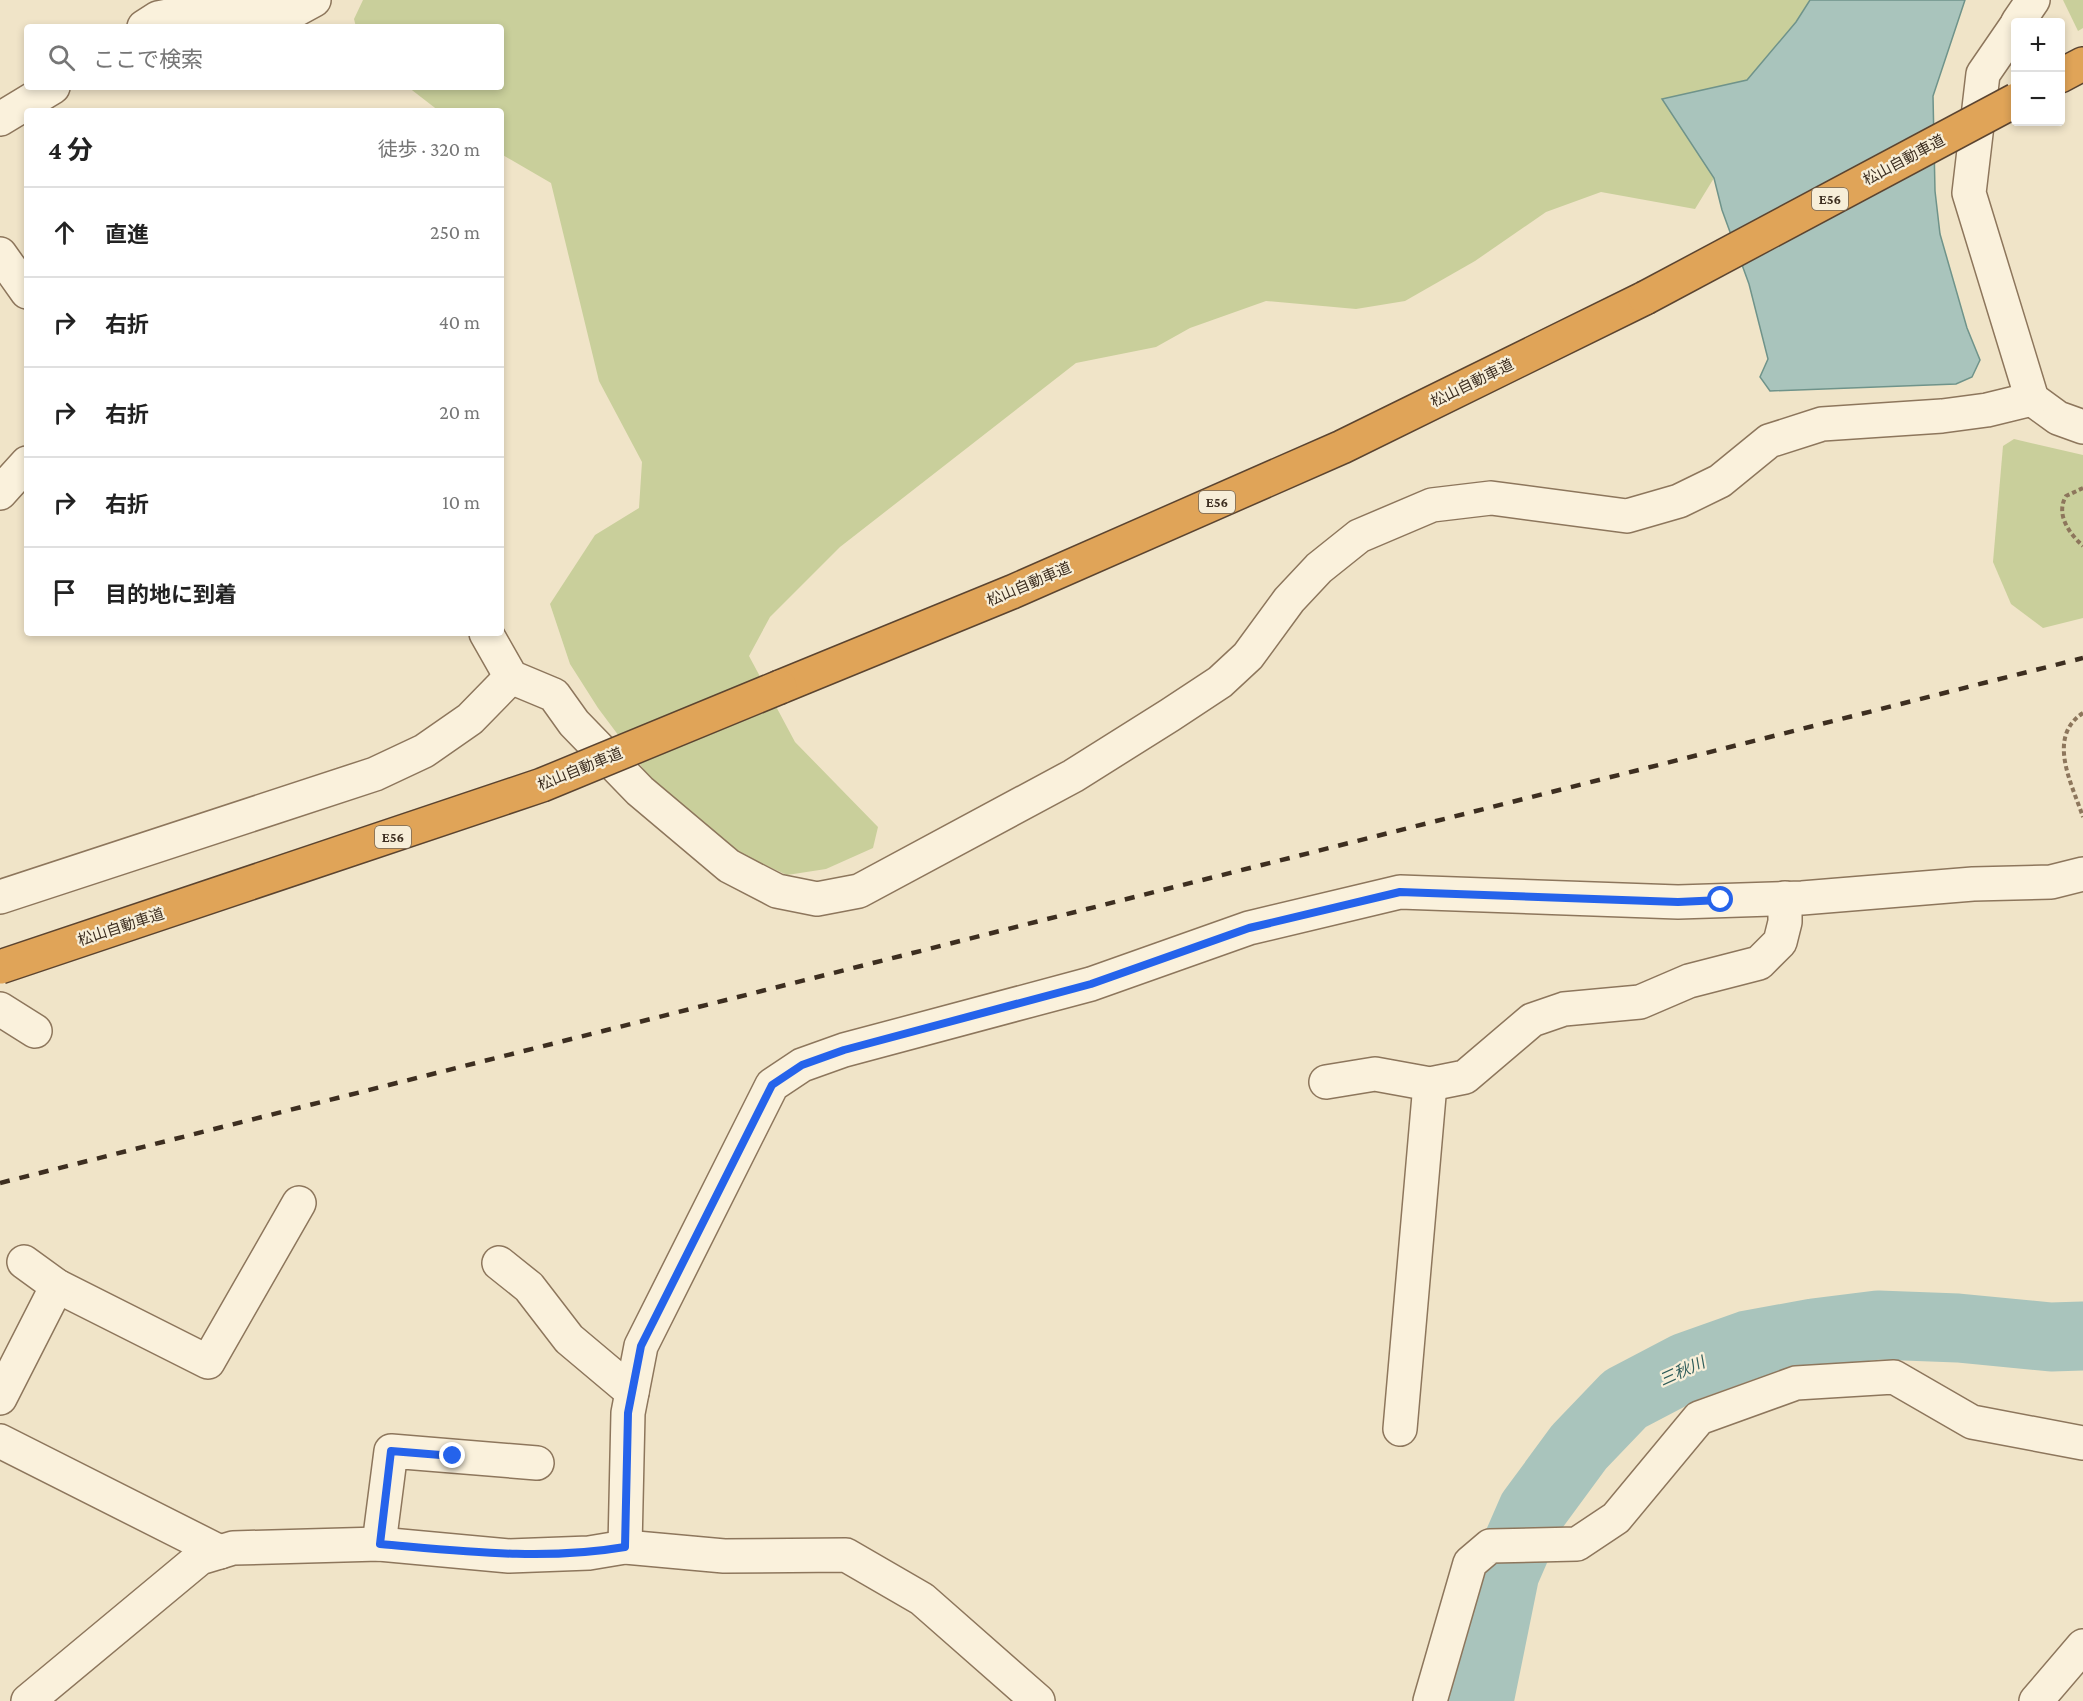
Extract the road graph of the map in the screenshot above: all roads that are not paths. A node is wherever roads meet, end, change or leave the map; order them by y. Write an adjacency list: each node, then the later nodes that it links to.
1 (314, 0): 4 (street)
2 (2033, 0): 3 (street)
3 (2021, 18)
4 (149, 24)
5 (2011, 33): 13 (street)
6 (2083, 64): 7 (highway)
7 (2065, 74)
8 (47, 90): 10 (street)
9 (2011, 103): 22 (highway, 松山自動車道 / E56, bridge)
10 (0, 119)
11 (0, 254): 12 (street)
12 (24, 288)
13 (2032, 399): 14 (street); 18 (street)
14 (2083, 427)
15 (24, 466): 16 (street)
16 (0, 493)
17 (488, 636): 18 (street)
18 (511, 677): 20 (street)
19 (2083, 874): 21 (street)
20 (0, 897)
21 (1785, 898): 26 (street); 31 (street)
22 (0, 967)
23 (0, 1009): 24 (street)
24 (35, 1030)
25 (1326, 1082): 26 (street)
26 (1430, 1084): 33 (street)
27 (299, 1203): 30 (street)
28 (24, 1263): 30 (street)
29 (499, 1263): 31 (street)
30 (57, 1286): 32 (street)
31 (632, 1392): 38 (street)
32 (0, 1398)
33 (1400, 1429)
34 (0, 1441): 39 (street)
35 (2083, 1443): 43 (street)
36 (537, 1463): 37 (street)
37 (380, 1544): 38 (street); 39 (street)
38 (625, 1547): 42 (street)
39 (220, 1552): 41 (street)
40 (2083, 1646): 44 (street)
41 (28, 1701)
42 (1038, 1701)
43 (1430, 1701)
44 (2037, 1701)

